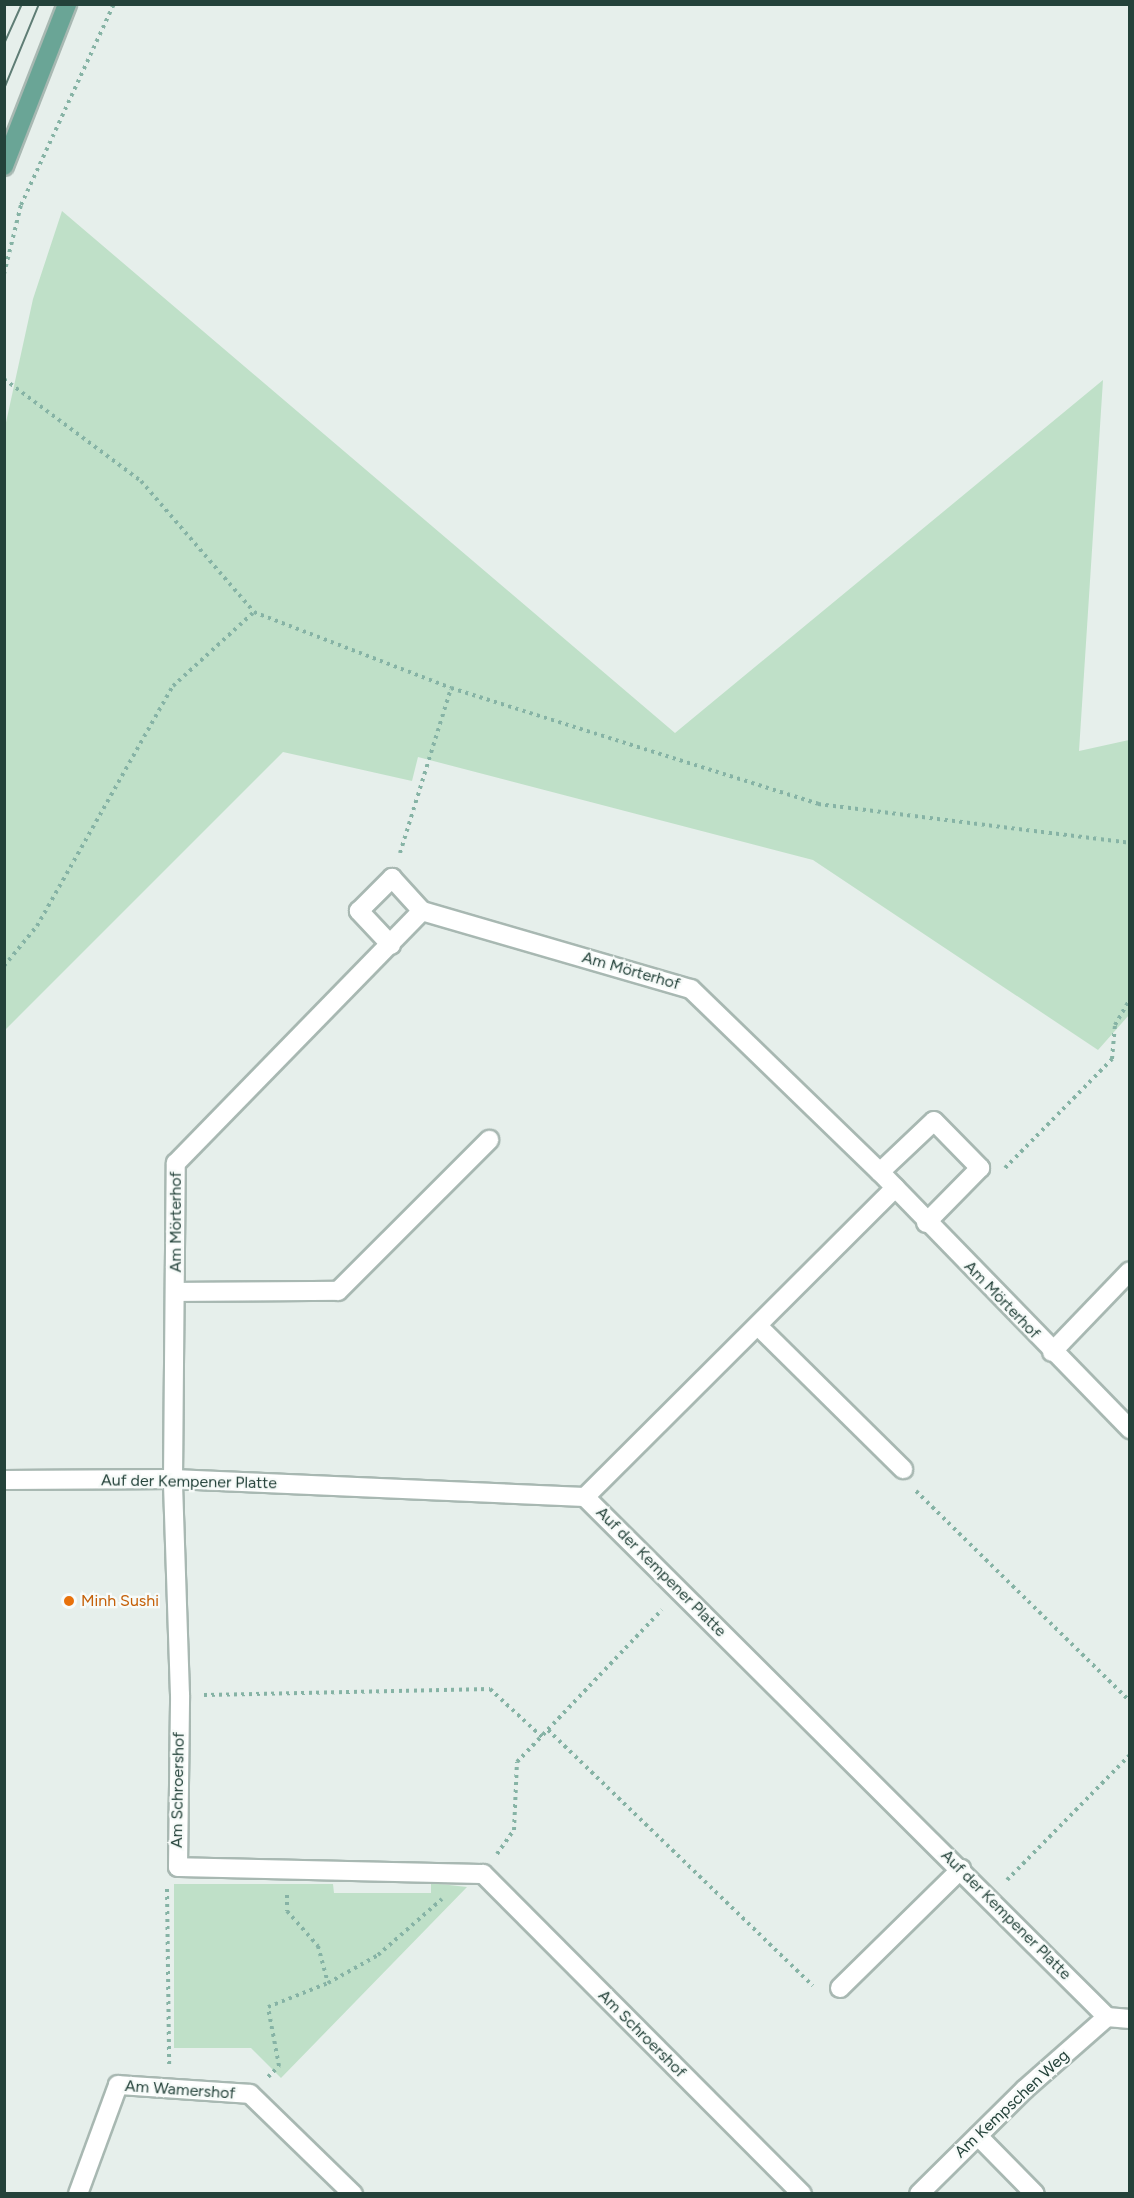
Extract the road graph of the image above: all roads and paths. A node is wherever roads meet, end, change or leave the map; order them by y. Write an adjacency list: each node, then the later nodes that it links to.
1 (67, 4): 3 (main road)
2 (114, 4): 4 (path)
3 (4, 166)
4 (4, 274)
5 (4, 379): 6 (path)
6 (254, 612): 7 (path); 12 (path)
7 (451, 688): 8 (path); 9 (path)
8 (1130, 843)
9 (392, 878): 10 (street); 11 (street)
10 (422, 911): 11 (street, Am Mörterhof); 15 (street, Am Mörterhof)
11 (391, 945): 20 (street, Am Mörterhof)
12 (4, 966)
13 (1130, 999): 16 (path)
14 (489, 1140): 20 (street)
15 (880, 1172): 17 (street, Am Mörterhof); 18 (street)
16 (998, 1175)
17 (896, 1188): 18 (street, Am Mörterhof); 21 (street)
18 (926, 1223): 22 (street, Am Mörterhof)
19 (1130, 1271): 22 (street, Am Mörterhof)
20 (177, 1292): 25 (street, Am Mörterhof)
21 (758, 1326): 24 (street); 27 (street)
22 (1052, 1352): 23 (street, Am Mörterhof)
23 (1130, 1429)
24 (903, 1468): 30 (path)
25 (173, 1479): 26 (street, Auf der Kempener Platte); 27 (street, Auf der Kempener Platte); 29 (street, Am Schroershof)
26 (4, 1480)
27 (585, 1497): 28 (street, Auf der Kempener Platte)
28 (680, 1591): 31 (path); 35 (street, Auf der Kempener Platte)
29 (180, 1695): 32 (path); 34 (street, Am Schroershof)
30 (1130, 1701)
31 (549, 1730): 32 (path); 41 (path)
32 (542, 1737): 38 (path)
33 (1130, 1755): 39 (path)
34 (178, 1867): 36 (street, Am Schroershof); 44 (path)
35 (961, 1869): 39 (street, Auf der Kempener Platte); 41 (street)
36 (288, 1870): 37 (street, Am Schroershof); 40 (path)
37 (463, 1873): 38 (street, Am Schroershof); 40 (path)
38 (483, 1874): 49 (street, Am Schroershof)
39 (989, 1898): 42 (street, Auf der Kempener Platte)
40 (328, 1983): 45 (path)
41 (840, 1988)
42 (1107, 2017): 43 (street); 46 (street, Am Kempschen Weg)
43 (1130, 2019)
44 (170, 2089): 45 (street, Am Wamershof); 47 (street, Am Wamershof)
45 (250, 2094): 48 (street, Am Wamershof)
46 (978, 2136): 50 (street, Am Kempschen Weg); 51 (street)
47 (78, 2193)
48 (353, 2193)
49 (802, 2193)
50 (919, 2193)
51 (1035, 2193)

